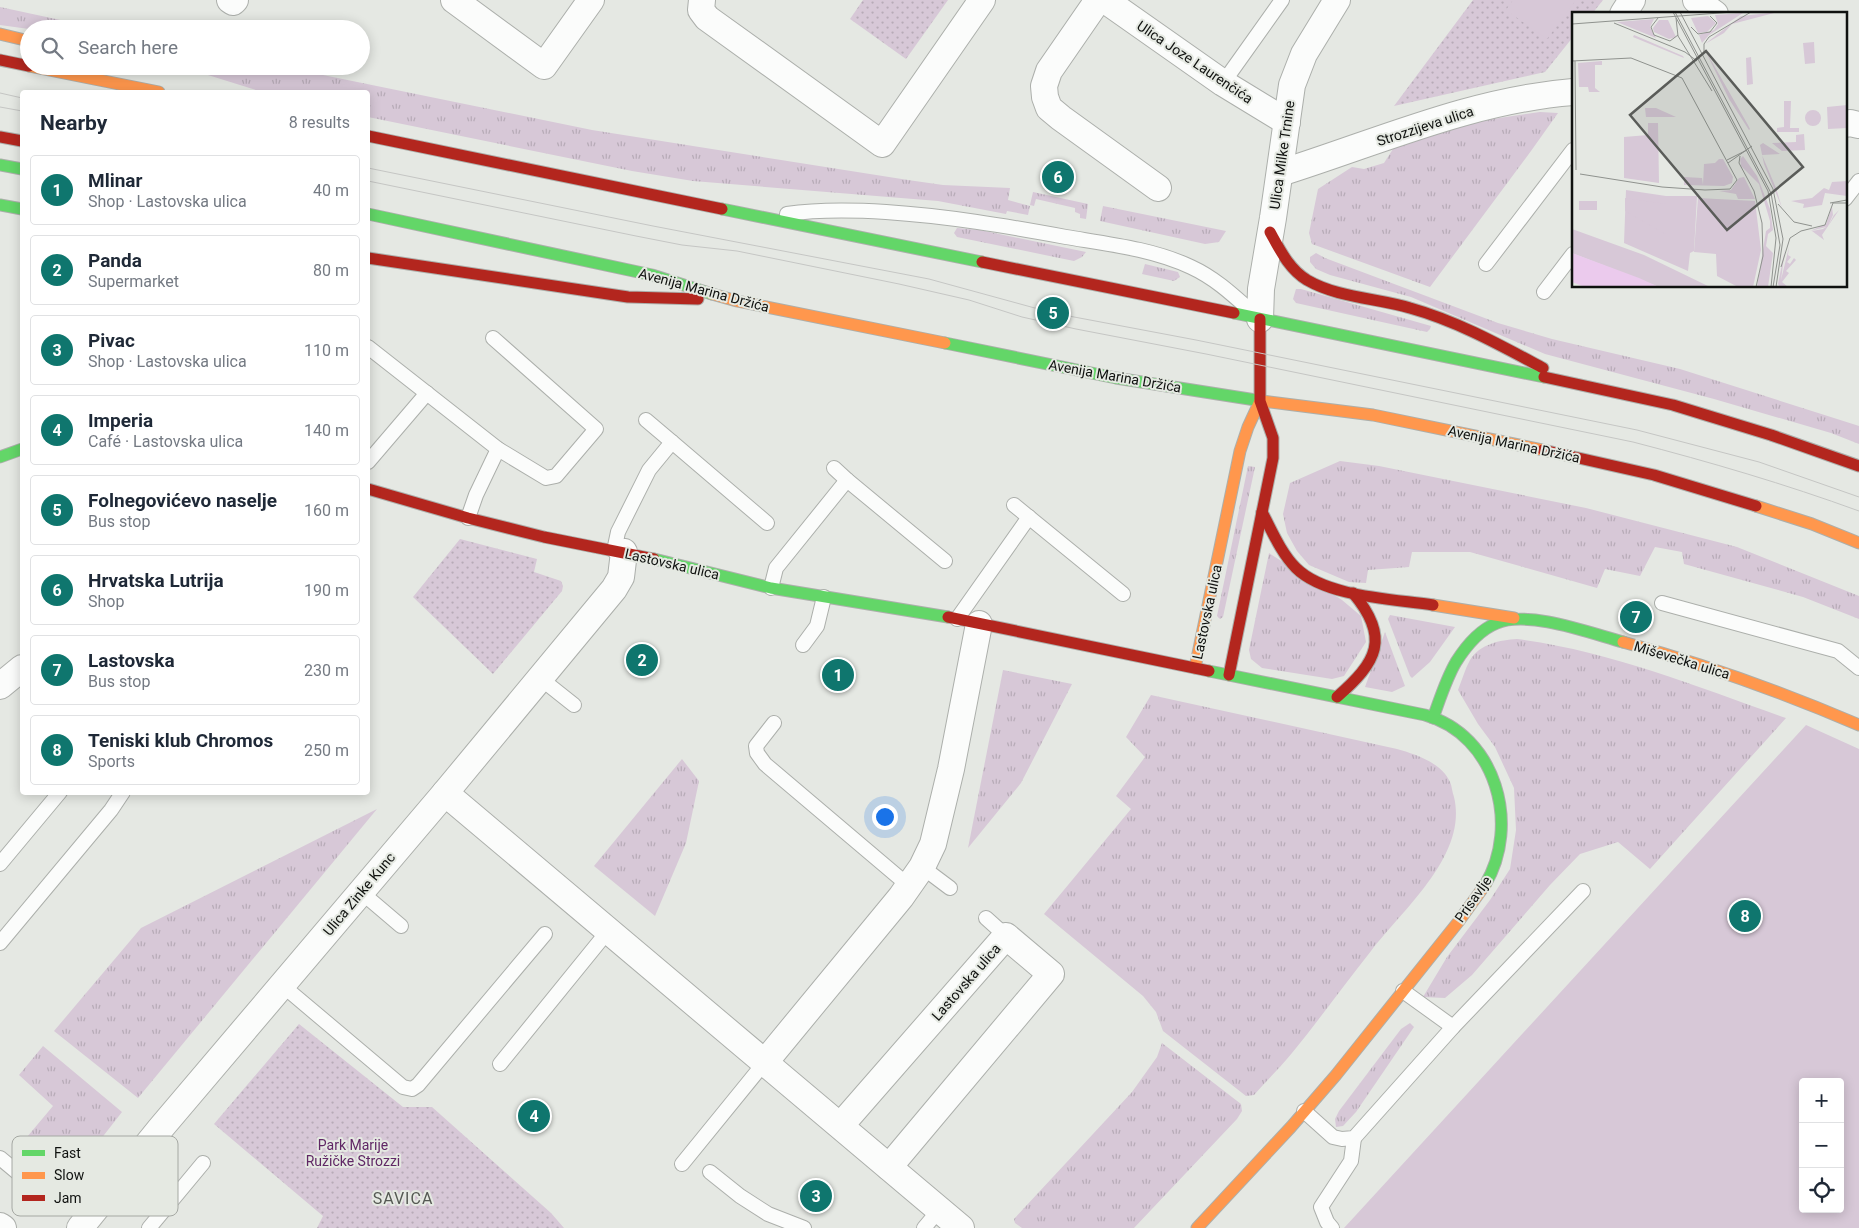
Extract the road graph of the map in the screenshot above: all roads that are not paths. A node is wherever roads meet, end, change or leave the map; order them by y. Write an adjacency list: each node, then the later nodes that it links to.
1 (230, 0): 2 (street)
2 (234, 0)
3 (454, 0): 4 (street)
4 (591, 0)
5 (702, 0): 6 (street)
6 (982, 0)
7 (1098, 0): 34 (street)
8 (1105, 0): 22 (street, Ulica Joze Laurenčića)
9 (1282, 0): 22 (lane)
10 (1336, 0): 25 (street, Ulica Milke Trnine)
11 (1632, 0): 13 (street)
12 (1696, 0): 14 (street)
13 (1624, 12)
14 (1712, 12)
15 (0, 34): 16 (main road)
16 (20, 39)
17 (0, 60): 18 (main road)
18 (20, 64)
19 (74, 75): 21 (main road)
20 (105, 75): 21 (main road)
21 (114, 83): 23 (main road)
22 (1223, 83): 25 (street, Ulica Joze Laurenčića)
23 (149, 90)
24 (1572, 91): 32 (street, Strozzijeva ulica)
25 (1287, 122): 32 (street, Ulica Milke Trnine)
26 (370, 136): 39 (main road)
27 (0, 137): 28 (main road)
28 (20, 142)
29 (1572, 151): 43 (lane)
30 (0, 165): 31 (main road)
31 (20, 169)
32 (1280, 173): 40 (street, Ulica Milke Trnine)
33 (1859, 181): 35 (lane)
34 (1158, 188)
35 (1846, 198)
36 (0, 206): 37 (main road)
37 (20, 209)
38 (370, 214): 45 (main road, Avenija Marina Držića)
39 (765, 218): 46 (main road); 46 (lane)
40 (1270, 232): 46 (street, Ulica Milke Trnine); 49 (main road)
41 (1572, 255): 44 (lane)
42 (370, 258): 45 (main road)
43 (1486, 264)
44 (1544, 292)
45 (736, 301): 51 (main road, Avenija Marina Držića)
46 (1260, 319): 49 (main road); 51 (main road, Lastovska ulica)
47 (493, 338): 54 (lane)
48 (370, 348): 50 (lane)
49 (1569, 382): 58 (main road)
50 (427, 393): 54 (lane); 57 (lane)
51 (1260, 401): 63 (main road, Lastovska ulica); 67 (main road, Avenija Marina Držića); 78 (main road, Lastovska ulica)
52 (646, 420): 53 (lane)
53 (672, 442): 66 (lane); 68 (lane)
54 (498, 449): 65 (lane)
55 (20, 450): 56 (main road)
56 (0, 457)
57 (370, 460)
58 (1859, 466)
59 (834, 468): 60 (lane)
60 (847, 480): 69 (lane); 70 (lane)
61 (370, 490): 65 (main road, Lastovska ulica)
62 (1014, 505): 64 (lane)
63 (1262, 512): 71 (main road); 80 (main road, Lastovska ulica)
64 (1029, 517): 72 (lane); 76 (lane)
65 (468, 518): 68 (main road, Lastovska ulica)
66 (767, 523)
67 (1859, 543)
68 (619, 551): 70 (main road, Lastovska ulica); 81 (street, Ulica Zinke Kunc)
69 (945, 561)
70 (771, 588): 73 (main road, Lastovska ulica)
71 (1353, 593): 75 (main road); 82 (main road)
72 (1123, 594)
73 (824, 597): 76 (main road, Lastovska ulica); 77 (lane)
74 (1662, 603): 79 (lane)
75 (1520, 619): 84 (main road, Miševečka ulica); 86 (main road, Miševečka ulica)
76 (968, 622): 78 (main road, Lastovska ulica); 91 (street)
77 (803, 646)
78 (1195, 668): 80 (main road, Prisavlje)
79 (1859, 668)
80 (1229, 675): 82 (main road, Prisavlje)
81 (540, 678): 83 (lane); 87 (street, Ulica Zinke Kunc)
82 (1337, 697): 84 (main road, Prisavlje)
83 (574, 705)
84 (1433, 718): 102 (main road, Prisavlje)
85 (774, 723): 91 (lane)
86 (1859, 725)
87 (444, 793): 94 (street, Ulica Zinke Kunc); 97 (street)
88 (58, 795): 90 (lane)
89 (122, 795): 100 (lane)
90 (0, 864)
91 (916, 877): 92 (lane); 104 (street)
92 (950, 888)
93 (1583, 891): 103 (lane)
94 (361, 892): 96 (lane); 101 (street, Ulica Zinke Kunc)
95 (986, 918): 99 (lane)
96 (401, 926)
97 (608, 931): 104 (street); 105 (lane)
98 (545, 934): 101 (lane)
99 (1006, 936): 107 (street, Lastovska ulica); 113 (street, Lastovska ulica)
100 (0, 943)
101 (282, 985): 108 (street, Ulica Zinke Kunc)
102 (1402, 992): 103 (lane); 106 (main road, Prisavlje)
103 (1453, 1027): 109 (lane)
104 (765, 1062): 107 (street); 112 (lane)
105 (500, 1064)
106 (1304, 1111): 109 (lane); 124 (main road, Prisavlje)
107 (842, 1126): 113 (street)
108 (154, 1136)
109 (1354, 1138): 125 (lane)
110 (0, 1158): 114 (lane)
111 (203, 1163): 116 (lane)
112 (682, 1164)
113 (889, 1167): 119 (street)
114 (12, 1168)
115 (710, 1172): 122 (lane)
116 (178, 1193)
117 (90, 1216): 120 (street, Ulica Zinke Kunc)
118 (159, 1216): 121 (lane)
119 (932, 1219): 123 (street)
120 (80, 1228)
121 (149, 1228)
122 (804, 1228)
123 (961, 1228)
124 (1197, 1228)
125 (1332, 1228)

